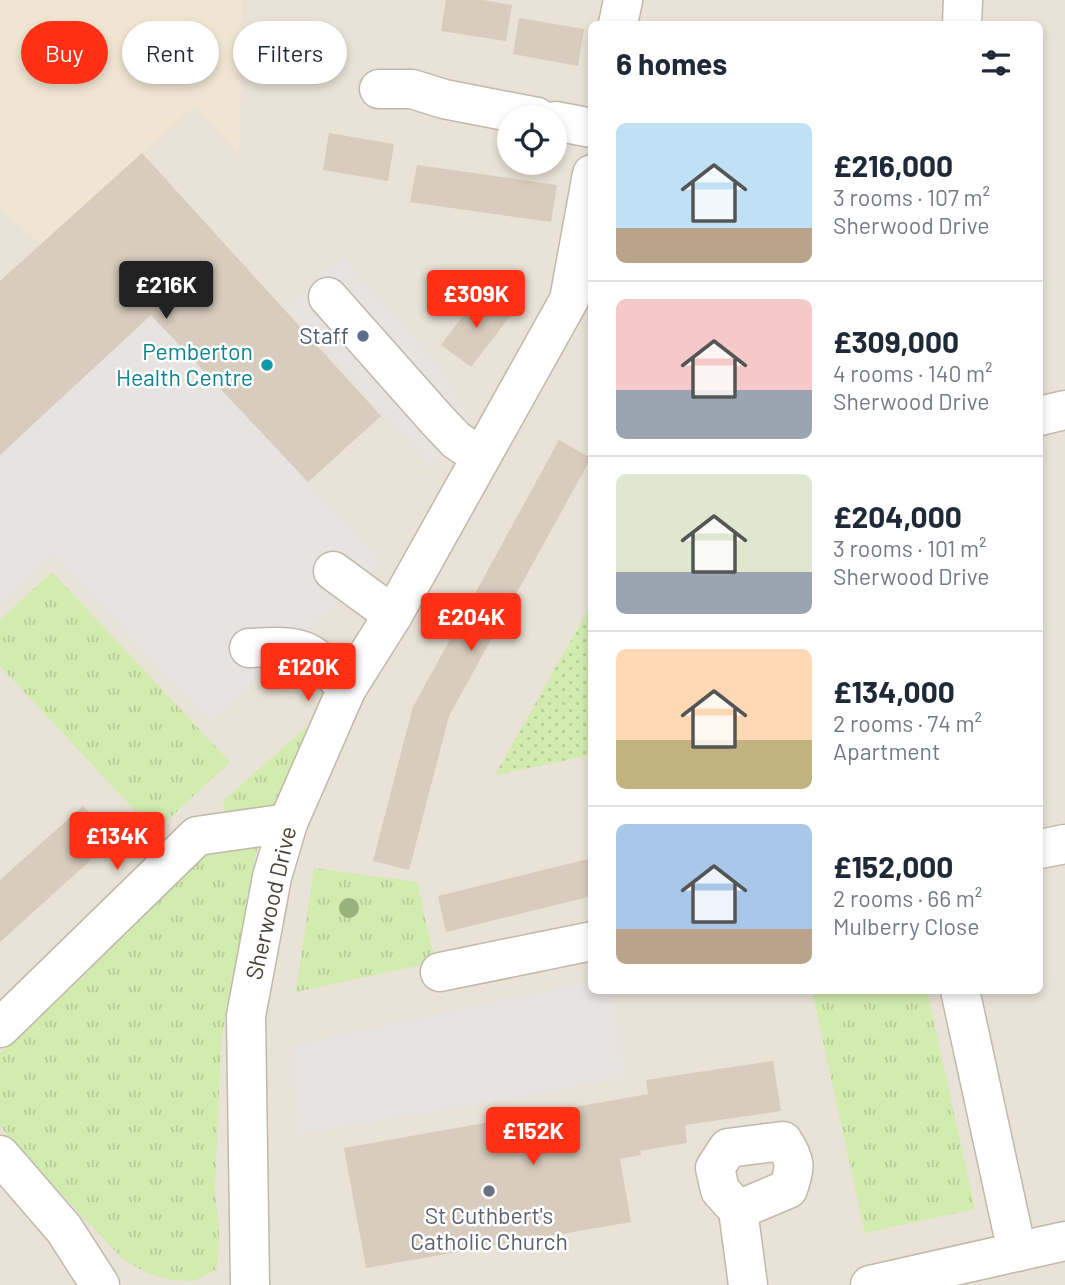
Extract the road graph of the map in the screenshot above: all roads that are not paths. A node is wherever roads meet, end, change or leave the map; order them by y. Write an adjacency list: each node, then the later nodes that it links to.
1 (623, 0): 3 (street)
2 (963, 0): 4 (street)
3 (619, 21)
4 (962, 21)
5 (379, 89): 6 (street)
6 (497, 109)
7 (567, 123): 8 (street)
8 (588, 127)
9 (588, 196): 13 (street, Sherwood Drive)
10 (328, 297): 13 (street)
11 (1065, 410): 12 (street)
12 (1043, 415)
13 (481, 457): 15 (street, Sherwood Drive)
14 (332, 571): 15 (street)
15 (393, 615): 17 (street, Sherwood Drive)
16 (249, 648): 17 (street)
17 (347, 688): 18 (street, Sherwood Drive)
18 (288, 823): 24 (street); 30 (street, Sherwood Drive)
19 (1065, 844): 20 (street)
20 (1043, 848)
21 (588, 942): 22 (street)
22 (440, 972)
23 (961, 994): 28 (street)
24 (0, 1028)
25 (0, 1155): 29 (street)
26 (738, 1210): 31 (street)
27 (1065, 1241): 28 (street)
28 (1017, 1252): 32 (street)
29 (100, 1285)
30 (250, 1285)
31 (748, 1285)
32 (870, 1285)

